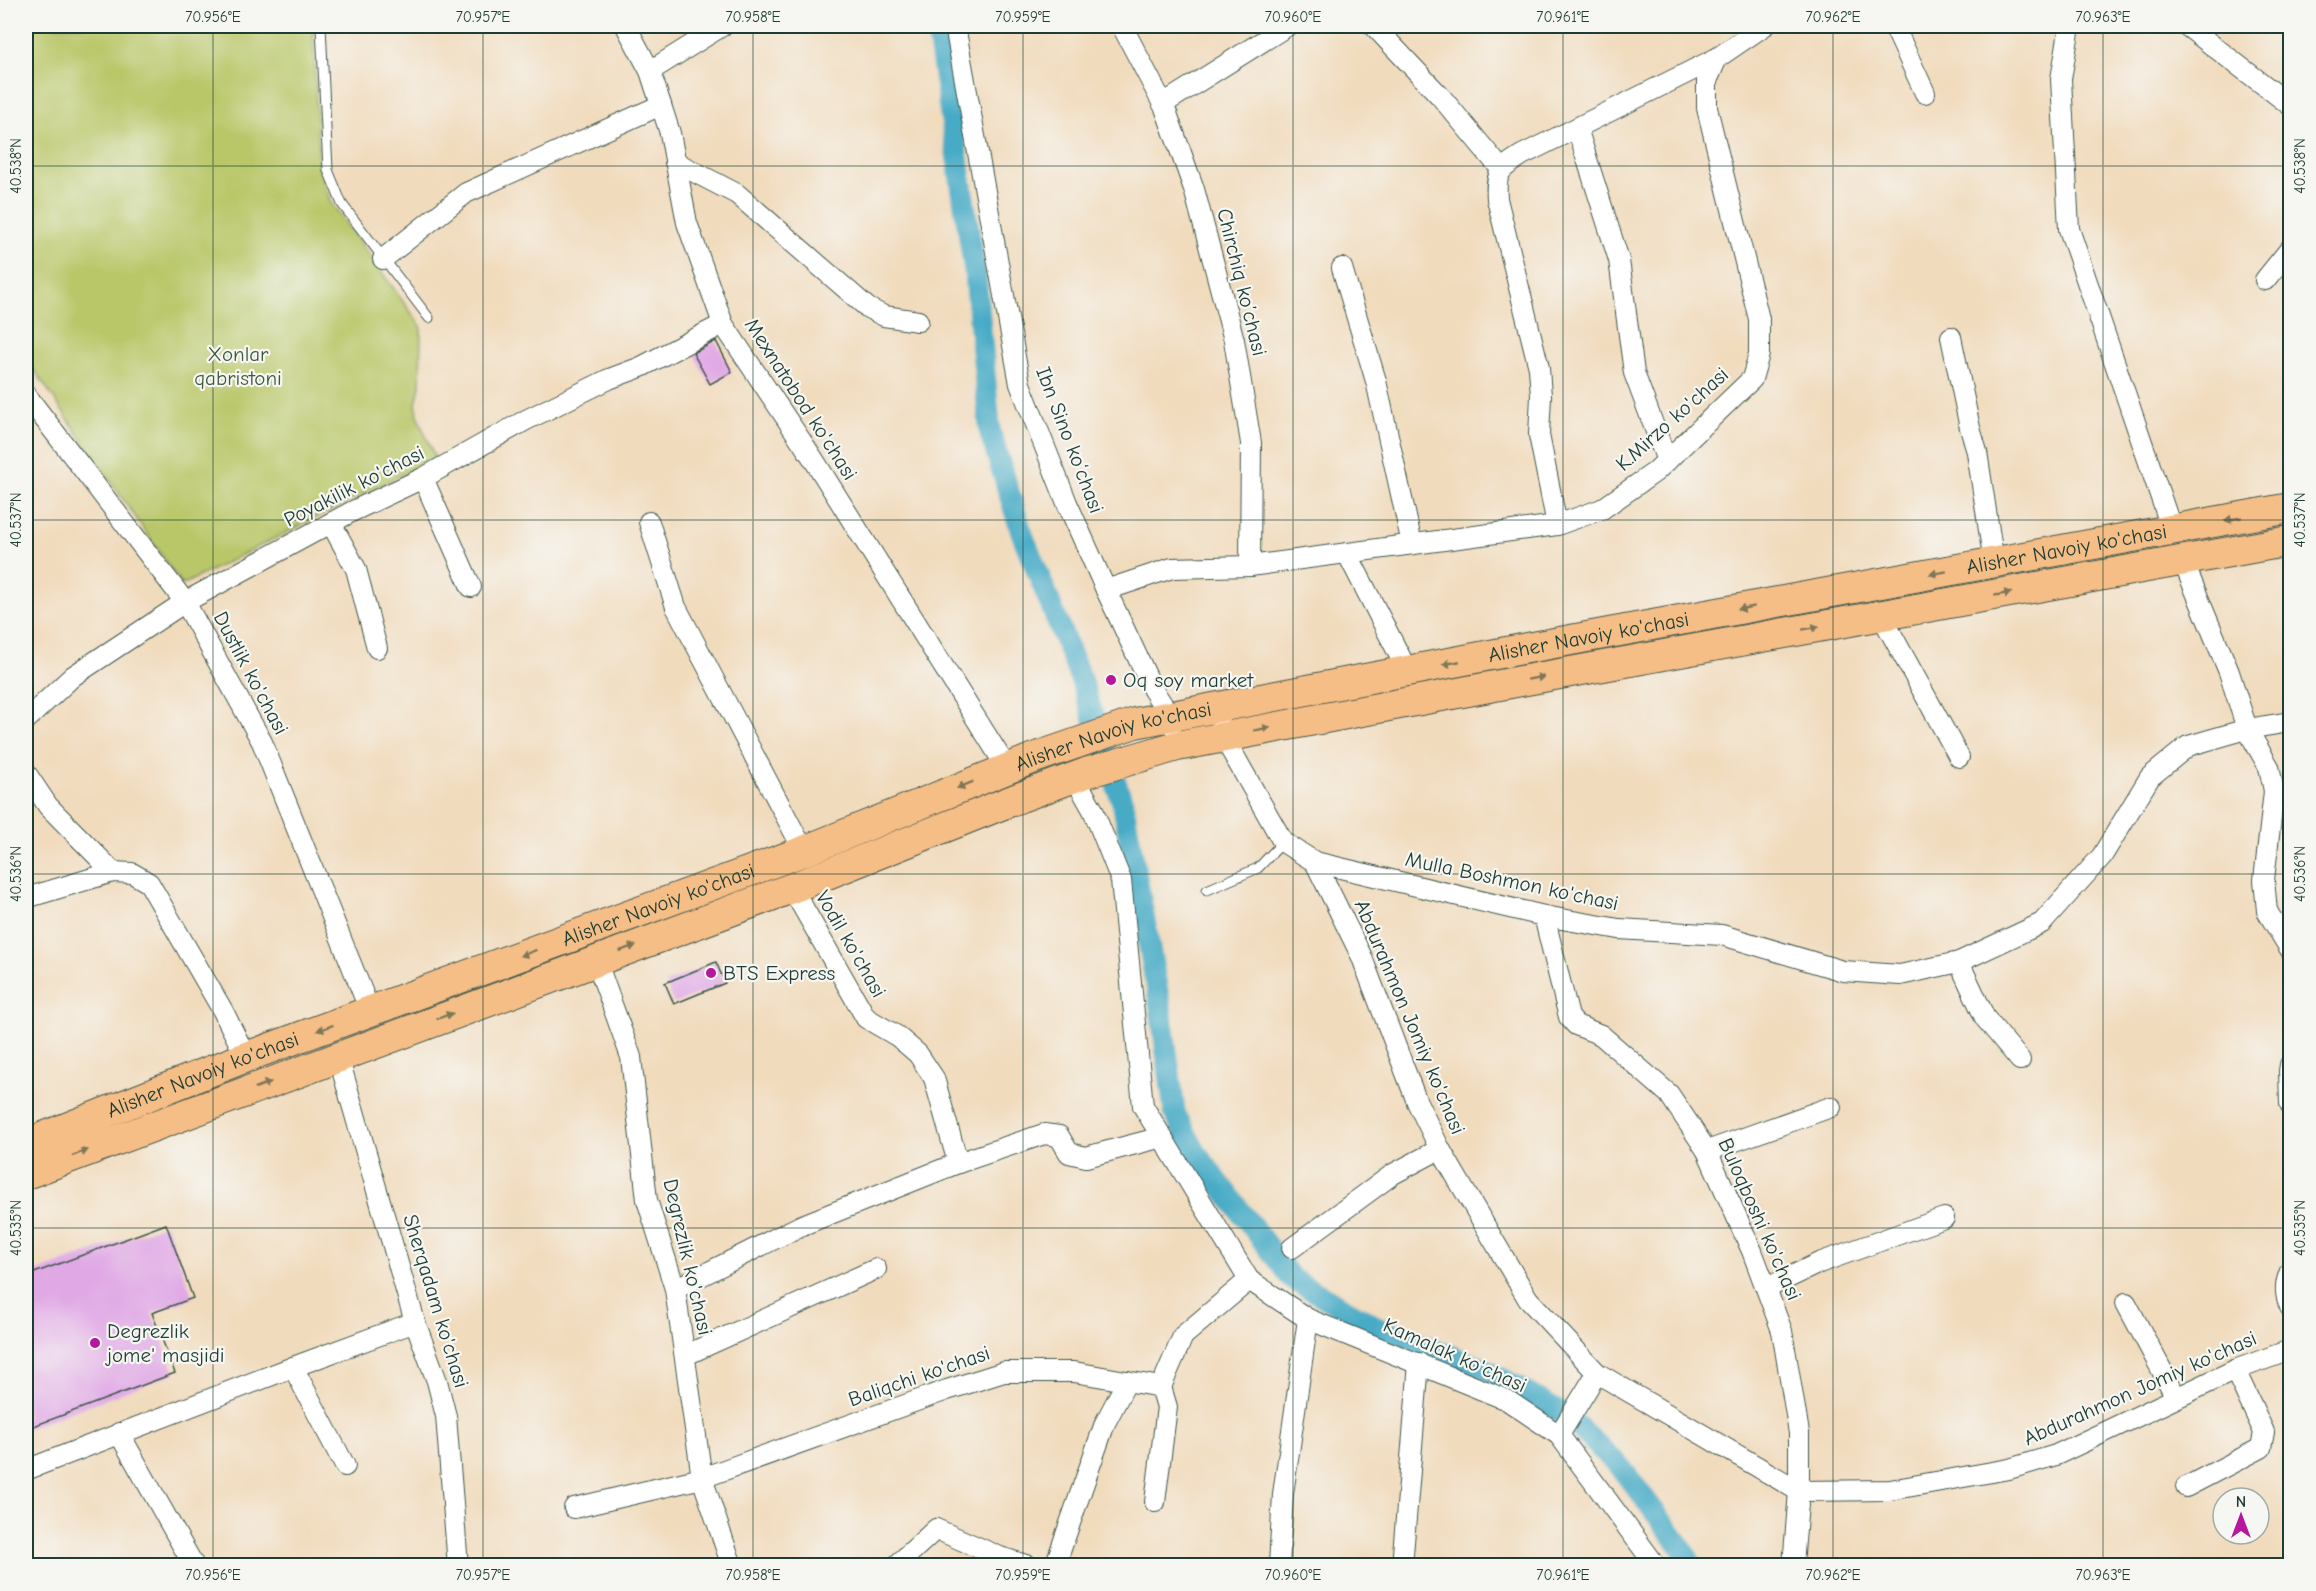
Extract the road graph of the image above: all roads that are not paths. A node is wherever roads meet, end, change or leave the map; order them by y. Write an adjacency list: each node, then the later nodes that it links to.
1 (321, 26): 23 (lane)
2 (626, 26): 14 (street, Mexnatobod ko'chasi)
3 (722, 26): 14 (street)
4 (955, 26): 45 (street, Ibn Sino ko‘chasi)
5 (1122, 26): 16 (street, Chirchiq ko’chasi)
6 (1287, 26): 16 (street)
7 (1374, 26): 21 (street)
8 (1764, 26): 12 (street)
9 (1894, 26): 15 (street)
10 (2070, 26): 37 (street)
11 (2187, 26): 18 (street)
12 (1743, 33): 13 (street)
13 (1717, 58): 19 (street); 31 (street, K.Mirzo ko'chasi)
14 (650, 71): 17 (street, Mexnatobod ko'chasi)
15 (1924, 93)
16 (1163, 104): 43 (street, Chirchiq ko’chasi)
17 (661, 105): 20 (street, Mexnatobod ko'chasi); 23 (street)
18 (2290, 105)
19 (1577, 128): 21 (street); 31 (street)
20 (675, 162): 27 (street); 28 (street, Mexnatobod ko'chasi)
21 (1501, 169): 36 (street)
22 (2290, 249): 25 (street)
23 (383, 259): 26 (lane)
24 (1342, 268): 39 (street)
25 (2265, 280)
26 (429, 318)
27 (918, 321)
28 (723, 324): 32 (street, Poyakilik ko'chasi); 58 (street, Mexnatobod ko'chasi)
29 (1951, 337): 42 (street)
30 (26, 395): 46 (street, Dustlik ko'chasi)
31 (1667, 461): 36 (street, K.Mirzo ko'chasi)
32 (423, 478): 35 (street, Poyakilik ko'chasi); 44 (street)
33 (2290, 508): 37 (main road, Alisher Navoiy ko'chasi, one-way to 37)
34 (649, 522): 62 (street)
35 (331, 523): 46 (street, Poyakilik ko'chasi); 48 (street)
36 (1557, 525): 39 (street, K.Mirzo ko'chasi)
37 (2172, 530): 42 (main road, Alisher Navoiy ko'chasi)
38 (2290, 541): 41 (main road, Alisher Navoiy ko'chasi)
39 (1412, 544): 40 (street, K.Mirzo ko'chasi)
40 (1347, 553): 43 (street, K.Mirzo ko'chasi); 49 (street)
41 (2183, 561): 47 (main road, Alisher Navoiy ko'chasi, one-way to 41); 54 (street)
42 (1994, 563): 49 (main road, Alisher Navoiy ko'chasi, one-way to 49)
43 (1250, 566): 45 (street, K.Mirzo ko'chasi)
44 (471, 587)
45 (1106, 590): 51 (street, Ibn Sino ko‘chasi)
46 (186, 602): 52 (street, Poyakilik ko'chasi); 72 (street, Dustlik ko'chasi)
47 (1881, 615): 55 (main road, Alisher Navoiy ko'chasi, one-way to 47); 57 (street)
48 (377, 648)
49 (1408, 672): 50 (main road, Alisher Navoiy ko'chasi)
50 (1216, 707): 51 (main road, Alisher Navoiy ko'chasi); 55 (street)
51 (1170, 716): 56 (street, Ibn Sino ko‘chasi); 58 (main road, Alisher Navoiy ko'chasi)
52 (26, 720)
53 (2290, 722): 54 (street, Mulla Boshmon ko'chasi)
54 (2247, 729): 69 (street); 71 (street, Mulla Boshmon ko'chasi)
55 (1223, 736): 56 (main road, Alisher Navoiy ko'chasi); 61 (street)
56 (1177, 746): 60 (main road, Alisher Navoiy ko'chasi)
57 (1959, 757)
58 (1007, 768): 62 (main road, Alisher Navoiy ko'chasi, one-way to 62)
59 (26, 773): 64 (street)
60 (1081, 776): 65 (main road, Alisher Navoiy ko'chasi); 79 (street)
61 (1283, 842): 63 (street); 66 (lane)
62 (804, 850): 72 (main road, Alisher Navoiy ko'chasi, one-way to 72)
63 (1315, 862): 68 (street, Mulla Boshmon ko'chasi); 81 (street, Abdurahmon Jomiy ko'chasi)
64 (113, 872): 67 (street); 74 (street)
65 (792, 888): 70 (main road, Alisher Navoiy ko'chasi, one-way to 65); 83 (street, Vodil ko'chasi)
66 (1207, 890)
67 (26, 898)
68 (1544, 916): 71 (street, Mulla Boshmon ko'chasi); 82 (street, Buloqboshi ko'chasi)
69 (2290, 949)
70 (596, 960): 73 (main road, Alisher Navoiy ko'chasi, one-way to 70); 91 (street, Degrezlik ko'chasi)
71 (1959, 962): 75 (street)
72 (370, 1011): 74 (main road, Alisher Navoiy ko'chasi, one-way to 74)
73 (338, 1056): 84 (main road, Alisher Navoiy ko'chasi, one-way to 73); 95 (street, Sherqadam ko'chasi)
74 (246, 1057): 80 (main road, Alisher Navoiy ko'chasi)
75 (2020, 1060)
76 (2290, 1065): 77 (street)
77 (2290, 1104)
78 (1831, 1107): 82 (street)
79 (1162, 1137): 83 (street); 89 (street)
80 (26, 1144)
81 (1440, 1149): 86 (street); 101 (street, Abdurahmon Jomiy ko'chasi)
82 (1707, 1151): 90 (street, Buloqboshi ko'chasi)
83 (958, 1163): 91 (street)
84 (26, 1174)
85 (1944, 1218): 90 (street)
86 (1292, 1248)
87 (876, 1269): 97 (street)
88 (2290, 1270): 93 (street)
89 (1249, 1280): 94 (street, Kamalak ko'chasi); 103 (street)
90 (1767, 1288): 111 (street, Buloqboshi ko'chasi)
91 (675, 1289): 97 (street, Degrezlik ko'chasi)
92 (2126, 1303): 104 (street)
93 (2290, 1306)
94 (1308, 1319): 98 (street, Kamalak ko'chasi); 120 (street)
95 (415, 1322): 99 (street); 115 (street, Sherqadam ko'chasi)
96 (2290, 1350): 100 (street, Abdurahmon Jomiy ko'chasi)
97 (686, 1355): 109 (street, Degrezlik ko'chasi)
98 (1419, 1364): 106 (street, Kamalak ko'chasi); 121 (street)
99 (293, 1367): 105 (street); 107 (street)
100 (2235, 1370): 104 (street, Abdurahmon Jomiy ko'chasi); 110 (street)
101 (1597, 1373): 106 (street); 111 (street, Abdurahmon Jomiy ko'chasi)
102 (1127, 1381): 103 (street, Baliqchi ko'chasi); 109 (street, Baliqchi ko'chasi); 119 (street)
103 (1161, 1387): 112 (street)
104 (2176, 1397): 111 (street, Abdurahmon Jomiy ko'chasi)
105 (119, 1433): 108 (street); 114 (street)
106 (1559, 1435): 122 (street, Kamalak ko'chasi)
107 (345, 1466)
108 (26, 1470)
109 (702, 1478): 113 (street, Baliqchi ko'chasi); 116 (street, Degrezlik ko'chasi)
110 (2186, 1487)
111 (1799, 1491): 123 (street, Buloqboshi ko'chasi)
112 (1155, 1502)
113 (574, 1508)
114 (194, 1566)
115 (458, 1566)
116 (732, 1566)
117 (896, 1566): 118 (street)
118 (1029, 1566)
119 (1055, 1566)
120 (1279, 1566)
121 (1402, 1566)
122 (1656, 1566)
123 (1793, 1566)

